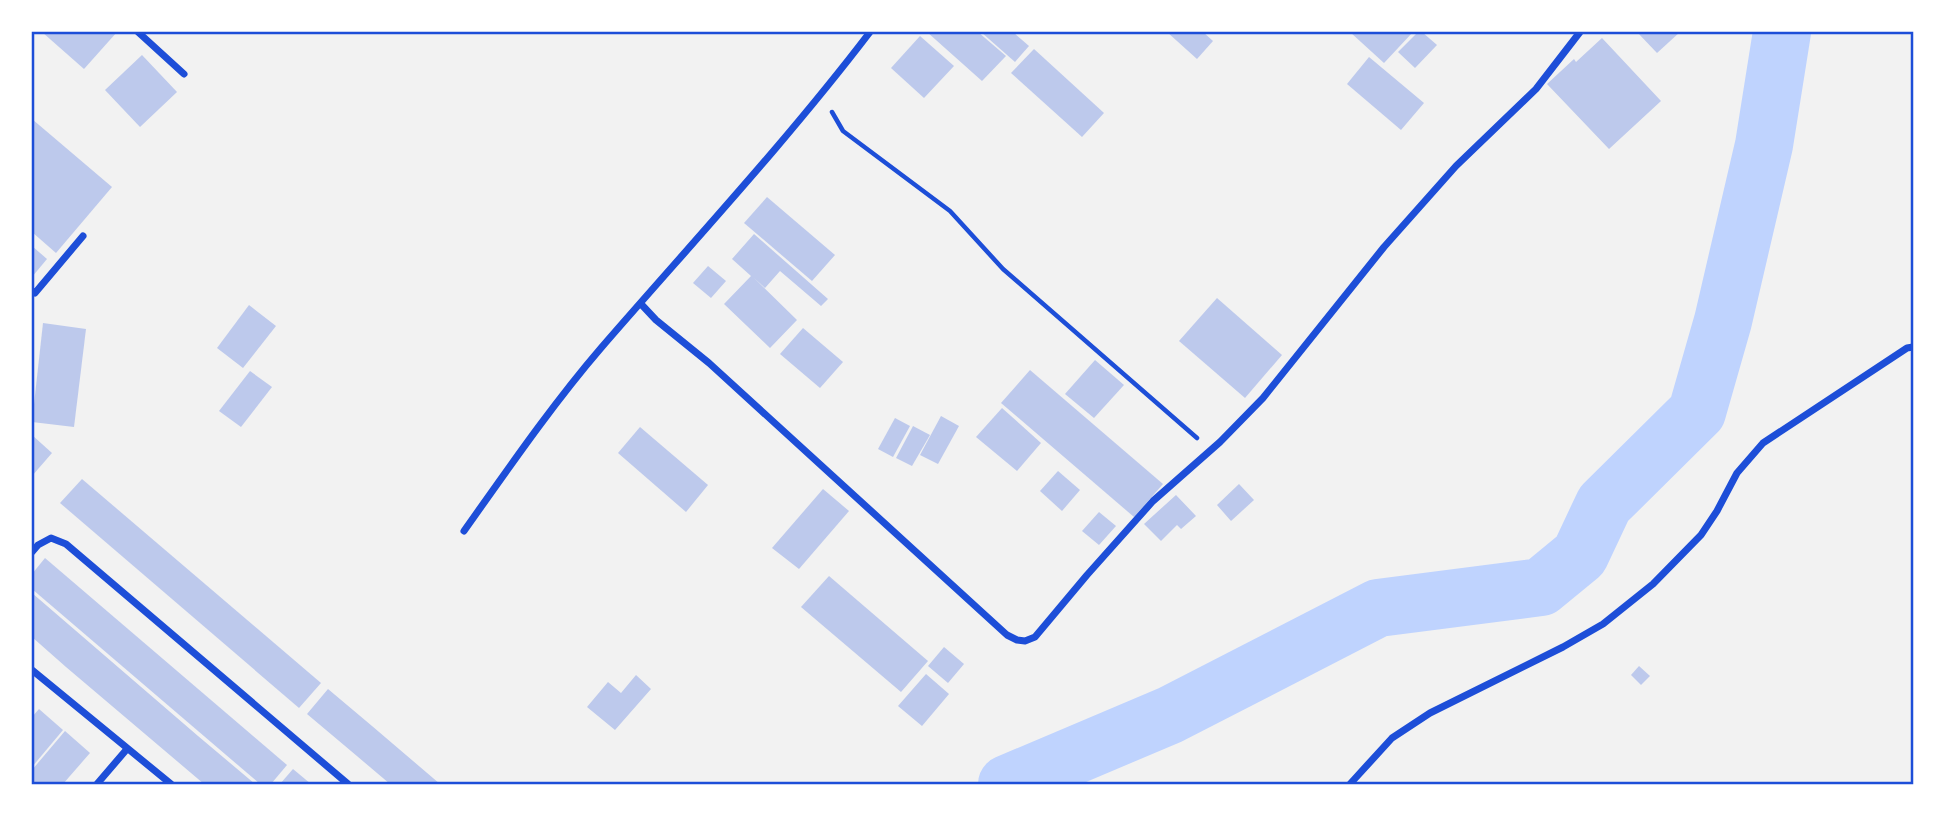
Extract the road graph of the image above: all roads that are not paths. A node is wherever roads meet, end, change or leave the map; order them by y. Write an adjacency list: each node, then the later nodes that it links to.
1 (138, 32): 4 (street)
2 (870, 32): 7 (street)
3 (1580, 32): 7 (street)
4 (184, 74)
5 (83, 236): 6 (street)
6 (32, 291)
7 (641, 304): 9 (street)
8 (1913, 347): 16 (street)
9 (464, 531)
10 (32, 552): 15 (street)
11 (33, 675): 12 (street)
12 (127, 748): 13 (street); 14 (street)
13 (97, 785)
14 (170, 785)
15 (348, 785)
16 (1350, 785)

